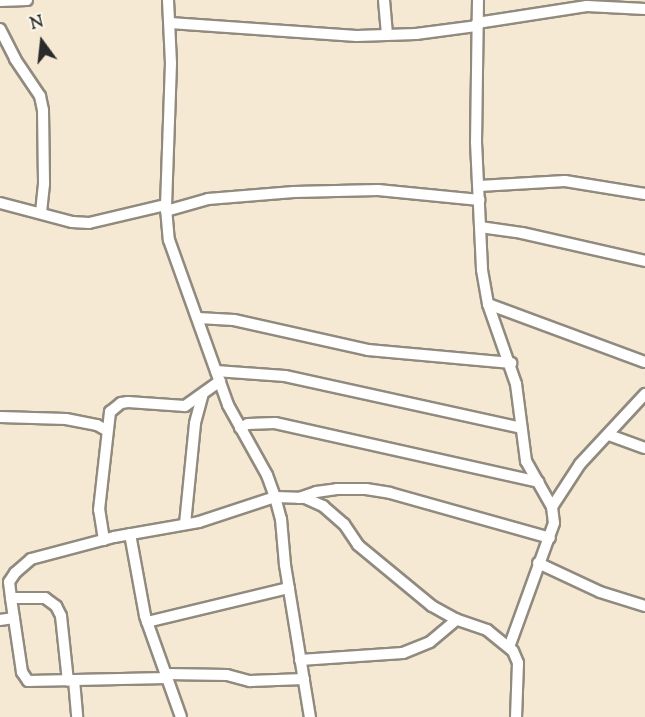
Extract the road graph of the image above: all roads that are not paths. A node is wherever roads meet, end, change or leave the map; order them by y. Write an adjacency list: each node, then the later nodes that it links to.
1 (27, 0): 5 (street)
2 (168, 0): 7 (street)
3 (384, 0): 10 (street)
4 (478, 0): 8 (street)
5 (0, 1)
6 (645, 9): 8 (street)
7 (170, 23): 10 (street); 15 (street)
8 (477, 25): 10 (street); 11 (street)
9 (0, 29): 16 (street)
10 (387, 35)
11 (479, 186): 12 (street); 13 (street)
12 (645, 194)
13 (480, 200): 15 (street); 17 (street)
14 (0, 203): 16 (street)
15 (166, 208): 16 (street); 20 (street)
16 (41, 213)
17 (480, 228): 18 (street); 19 (street)
18 (645, 261)
19 (488, 304): 21 (street); 22 (street)
20 (198, 318): 22 (street); 23 (street)
21 (645, 362)
22 (511, 363): 28 (street)
23 (218, 376): 24 (street); 27 (street); 28 (street)
24 (203, 394): 29 (street); 36 (street)
25 (645, 394): 30 (street)
26 (0, 417): 29 (street)
27 (240, 428): 32 (street); 33 (street)
28 (521, 428): 32 (street)
29 (106, 430): 39 (street)
30 (609, 435): 31 (street); 35 (street)
31 (645, 448)
32 (538, 482): 35 (street)
33 (275, 497): 34 (street); 36 (street); 41 (street)
34 (299, 498): 38 (street); 46 (street)
35 (552, 507): 38 (street)
36 (185, 524): 37 (street)
37 (130, 534): 39 (street); 47 (street)
38 (550, 537): 40 (street)
39 (104, 540): 42 (street)
40 (538, 563): 43 (street); 48 (street)
41 (289, 588): 47 (street); 49 (street)
42 (11, 598): 44 (street); 52 (street)
43 (645, 606)
44 (14, 618): 45 (street); 52 (street)
45 (0, 620)
46 (457, 620): 48 (street); 49 (street)
47 (147, 622): 50 (street)
48 (509, 647): 56 (street)
49 (300, 660): 51 (street)
50 (166, 676): 51 (street); 52 (street); 54 (street)
51 (304, 679): 55 (street)
52 (71, 680): 53 (street)
53 (77, 717)
54 (181, 717)
55 (310, 717)
56 (516, 717)

